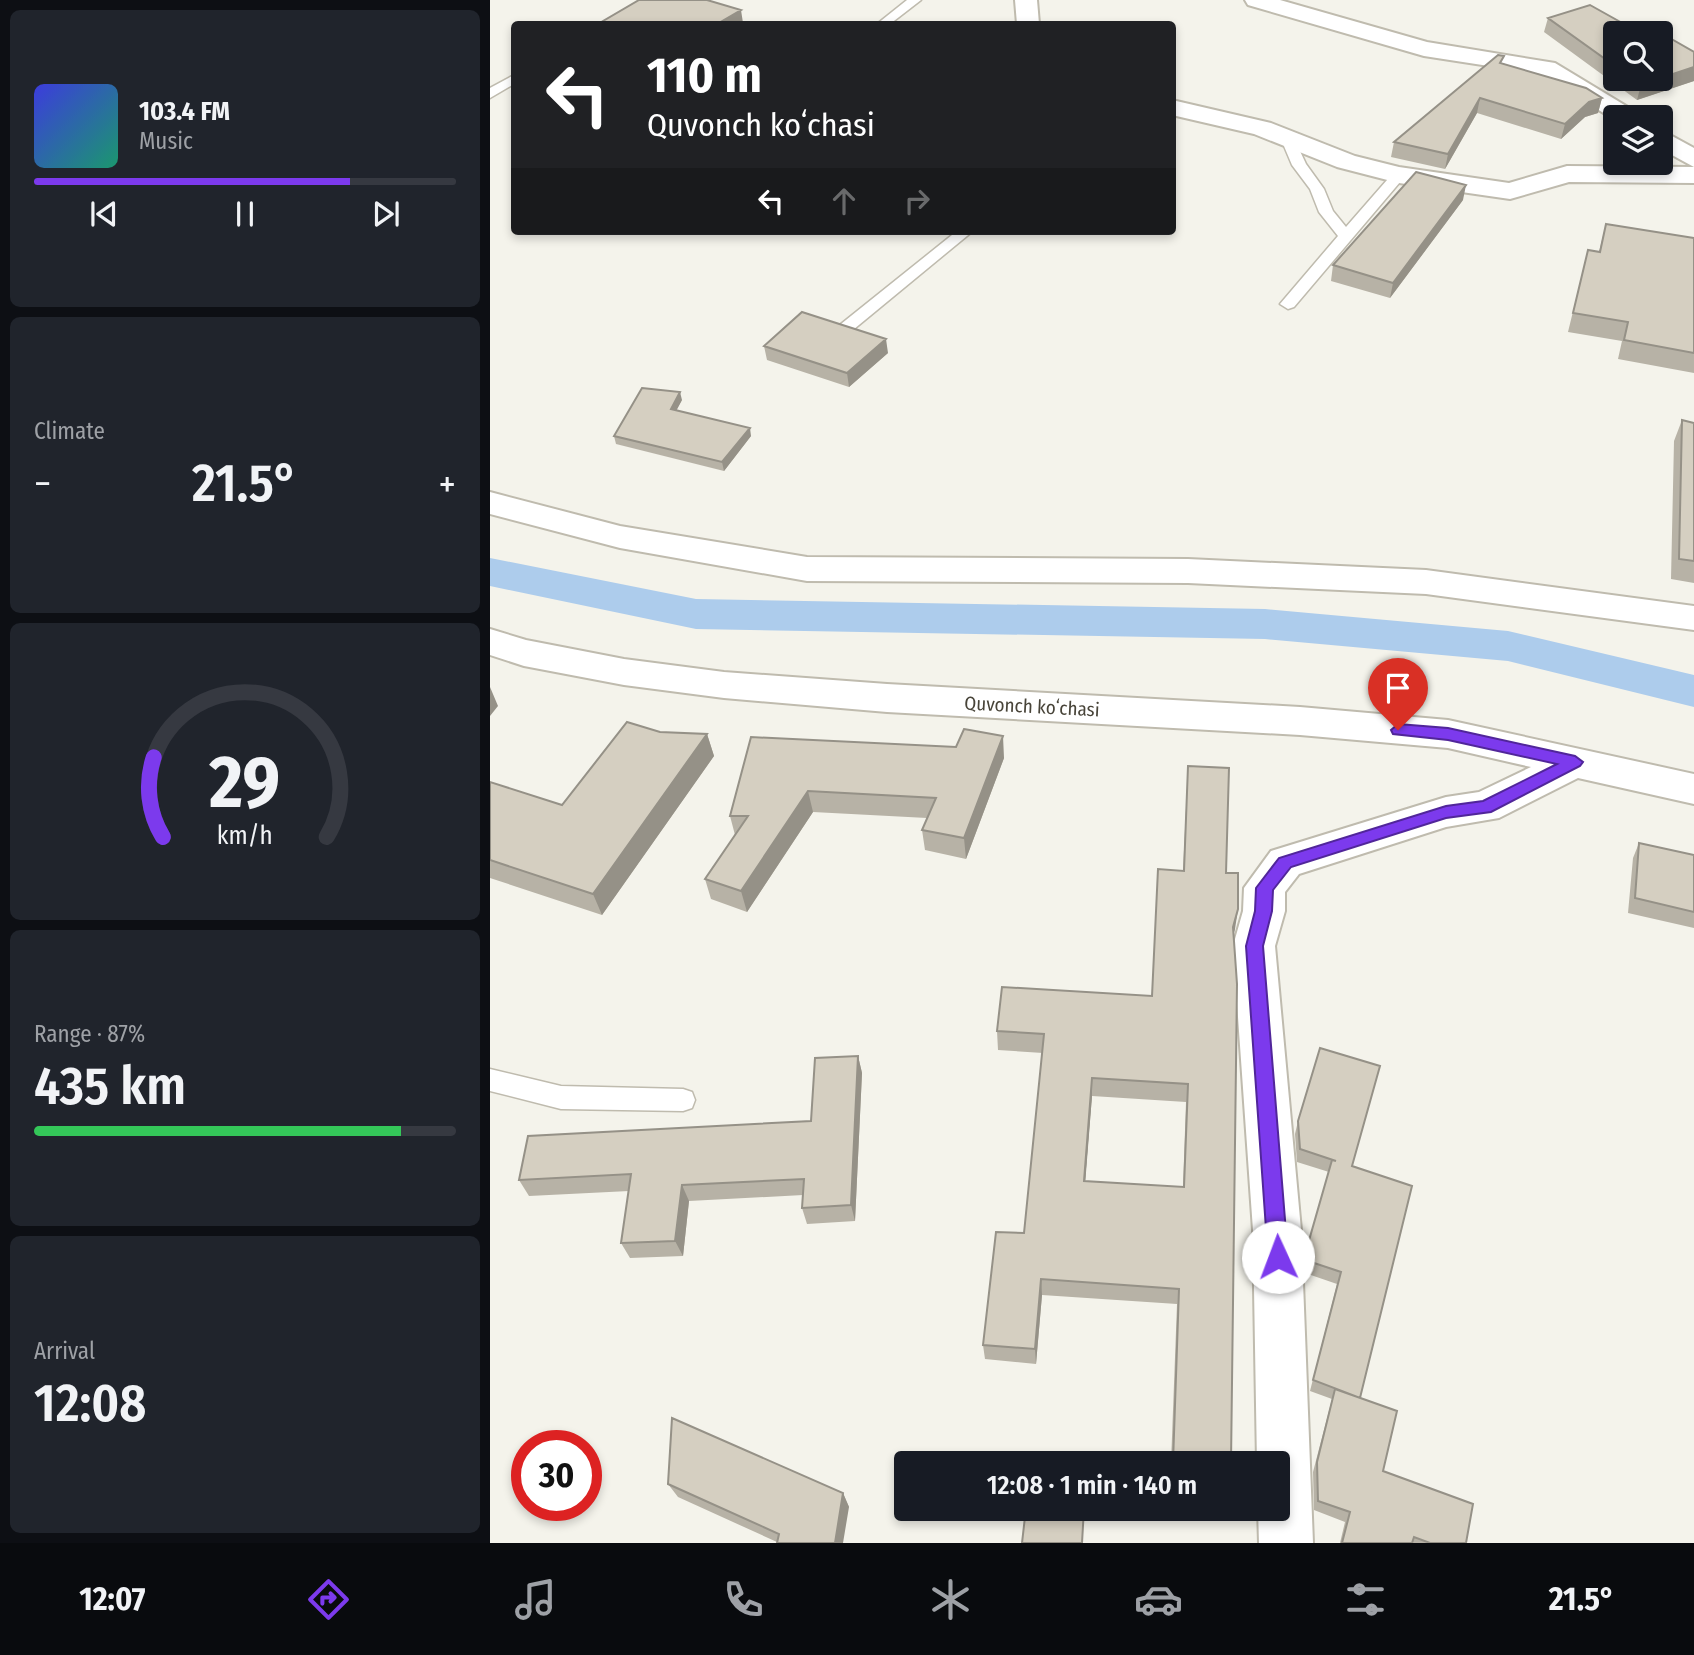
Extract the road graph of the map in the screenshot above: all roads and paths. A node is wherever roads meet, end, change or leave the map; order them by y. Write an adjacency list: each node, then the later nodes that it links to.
1 (915, 0): 4 (lane)
2 (1026, 0): 5 (street)
3 (1256, 0): 8 (street)
4 (887, 21)
5 (1028, 21)
6 (511, 81): 7 (lane)
7 (490, 94)
8 (1607, 105)
9 (1176, 108): 10 (street)
10 (1288, 139): 13 (street); 16 (lane)
11 (1673, 146): 12 (street)
12 (1694, 159)
13 (1399, 175): 14 (street); 16 (lane)
14 (1694, 175)
15 (961, 235): 18 (lane)
16 (1346, 236): 17 (lane)
17 (1288, 304)
18 (842, 331)
19 (490, 503): 20 (street)
20 (1694, 618)
21 (490, 642): 22 (street, Quvonch koʻchasi)
22 (1575, 762): 23 (street, Quvonch koʻchasi); 26 (street)
23 (1694, 789)
24 (490, 1080): 25 (lane)
25 (683, 1100)
26 (1286, 1543)

